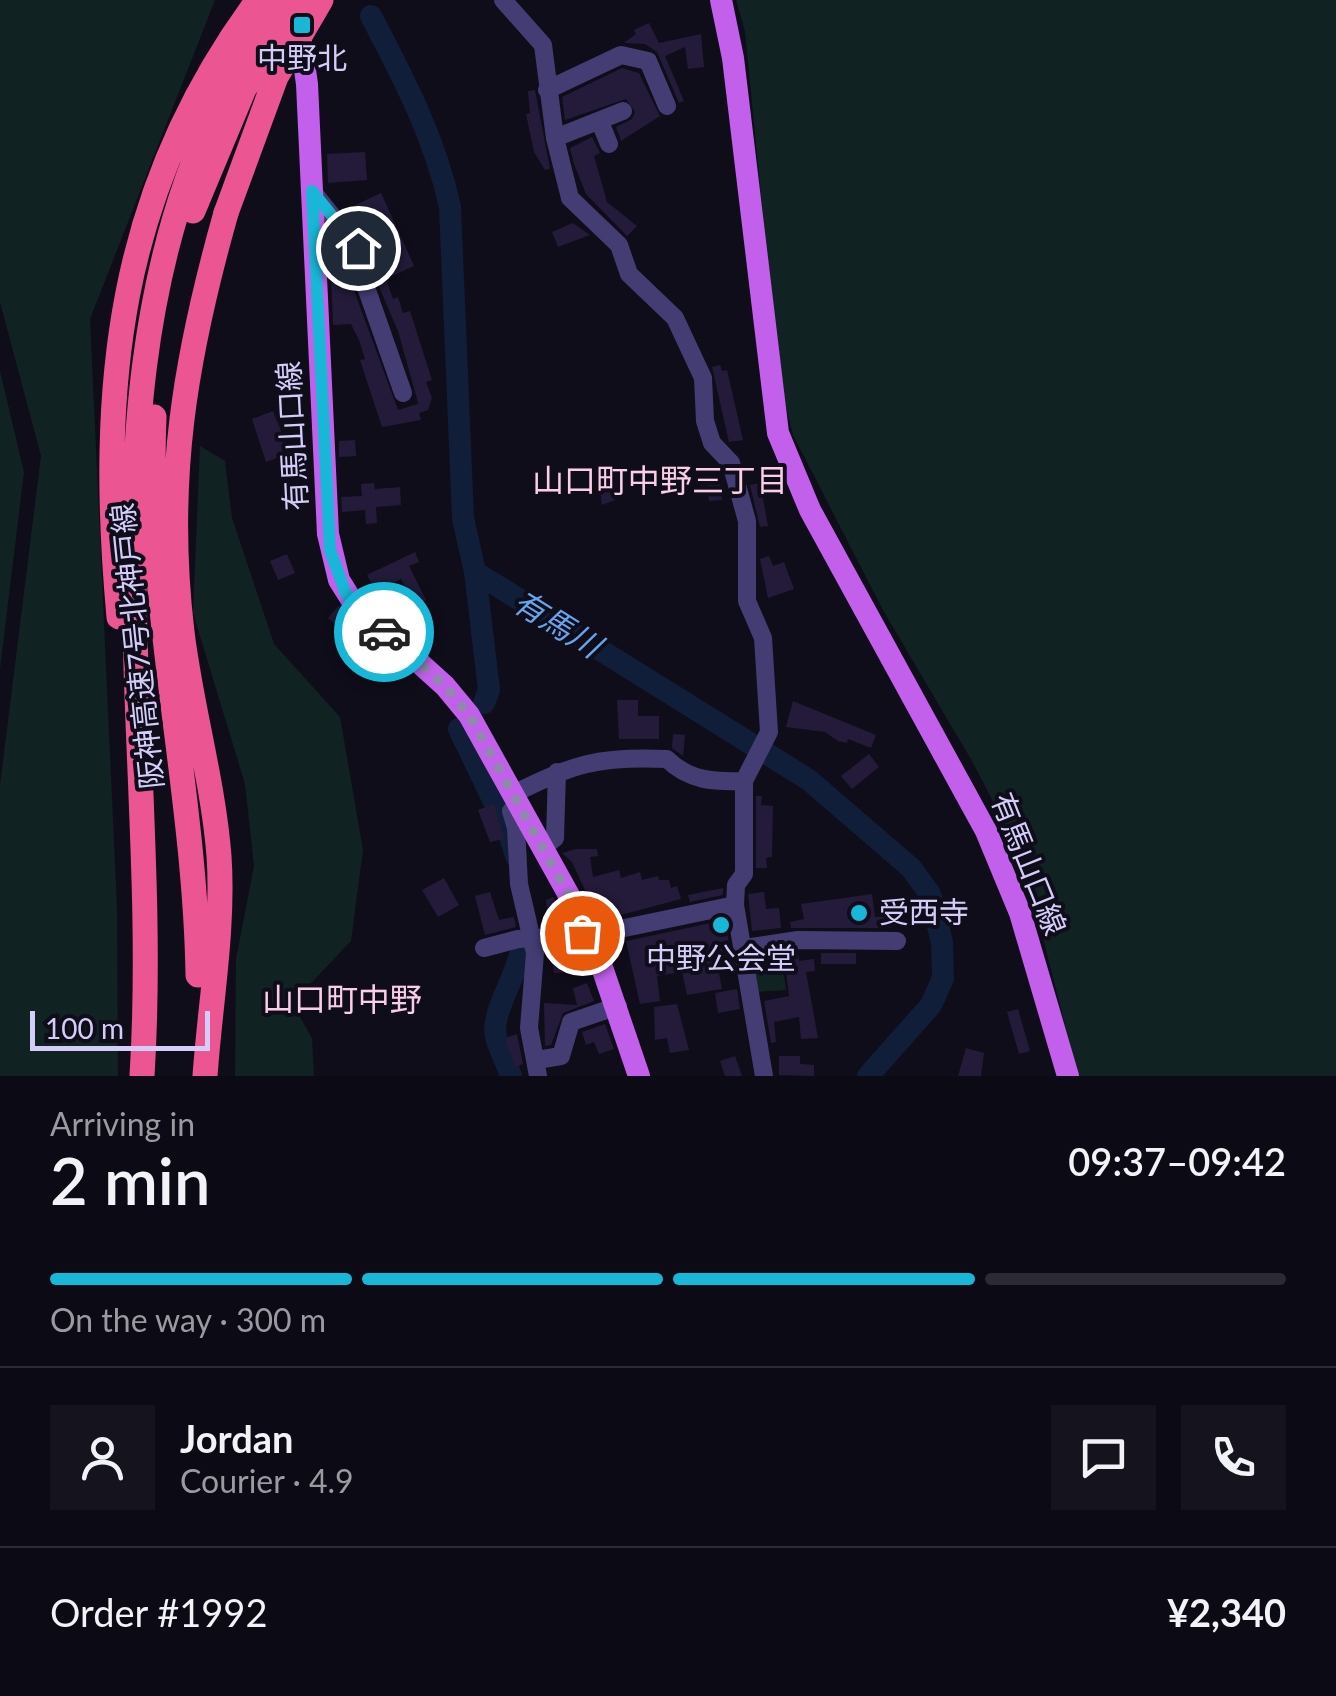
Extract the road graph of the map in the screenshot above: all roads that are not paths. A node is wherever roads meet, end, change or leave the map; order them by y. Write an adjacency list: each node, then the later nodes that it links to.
1 (258, 0): 19 (highway)
2 (280, 0): 14 (highway, 阪神高速7号北神戸線)
3 (298, 0): 13 (main road, 有馬山口線); 14 (highway, 阪神高速7号北神戸線, bridge)
4 (322, 0): 31 (highway, bridge)
5 (502, 0): 7 (street)
6 (721, 0): 34 (main road, 有馬山口線)
7 (547, 90): 8 (street); 11 (street)
8 (667, 106)
9 (623, 111): 10 (street)
10 (600, 122): 11 (street); 12 (street)
11 (555, 138): 17 (street)
12 (609, 144)
13 (312, 191): 15 (street); 18 (main road, 有馬山口線)
14 (185, 208): 19 (highway, 阪神高速7号北神戸線); 30 (highway, 阪神高速7号北神戸線)
15 (403, 394)
16 (558, 772): 17 (street); 18 (street); 20 (street)
17 (746, 775): 21 (street)
18 (515, 799): 20 (main road, 有馬山口線); 23 (street)
19 (143, 831): 29 (highway, 阪神高速7号北神戸線)
20 (542, 848): 22 (main road, 有馬山口線)
21 (734, 904): 22 (street); 26 (street)
22 (591, 935): 23 (street); 27 (main road, 有馬山口線)
23 (531, 941): 25 (street); 28 (street)
24 (897, 941): 26 (street)
25 (484, 948)
26 (745, 948): 33 (street)
27 (618, 1006): 28 (street); 32 (main road, 有馬山口線)
28 (538, 1068)
29 (142, 1076)
30 (197, 1076)
31 (206, 1076)
32 (640, 1076)
33 (764, 1076)
34 (1068, 1076)

